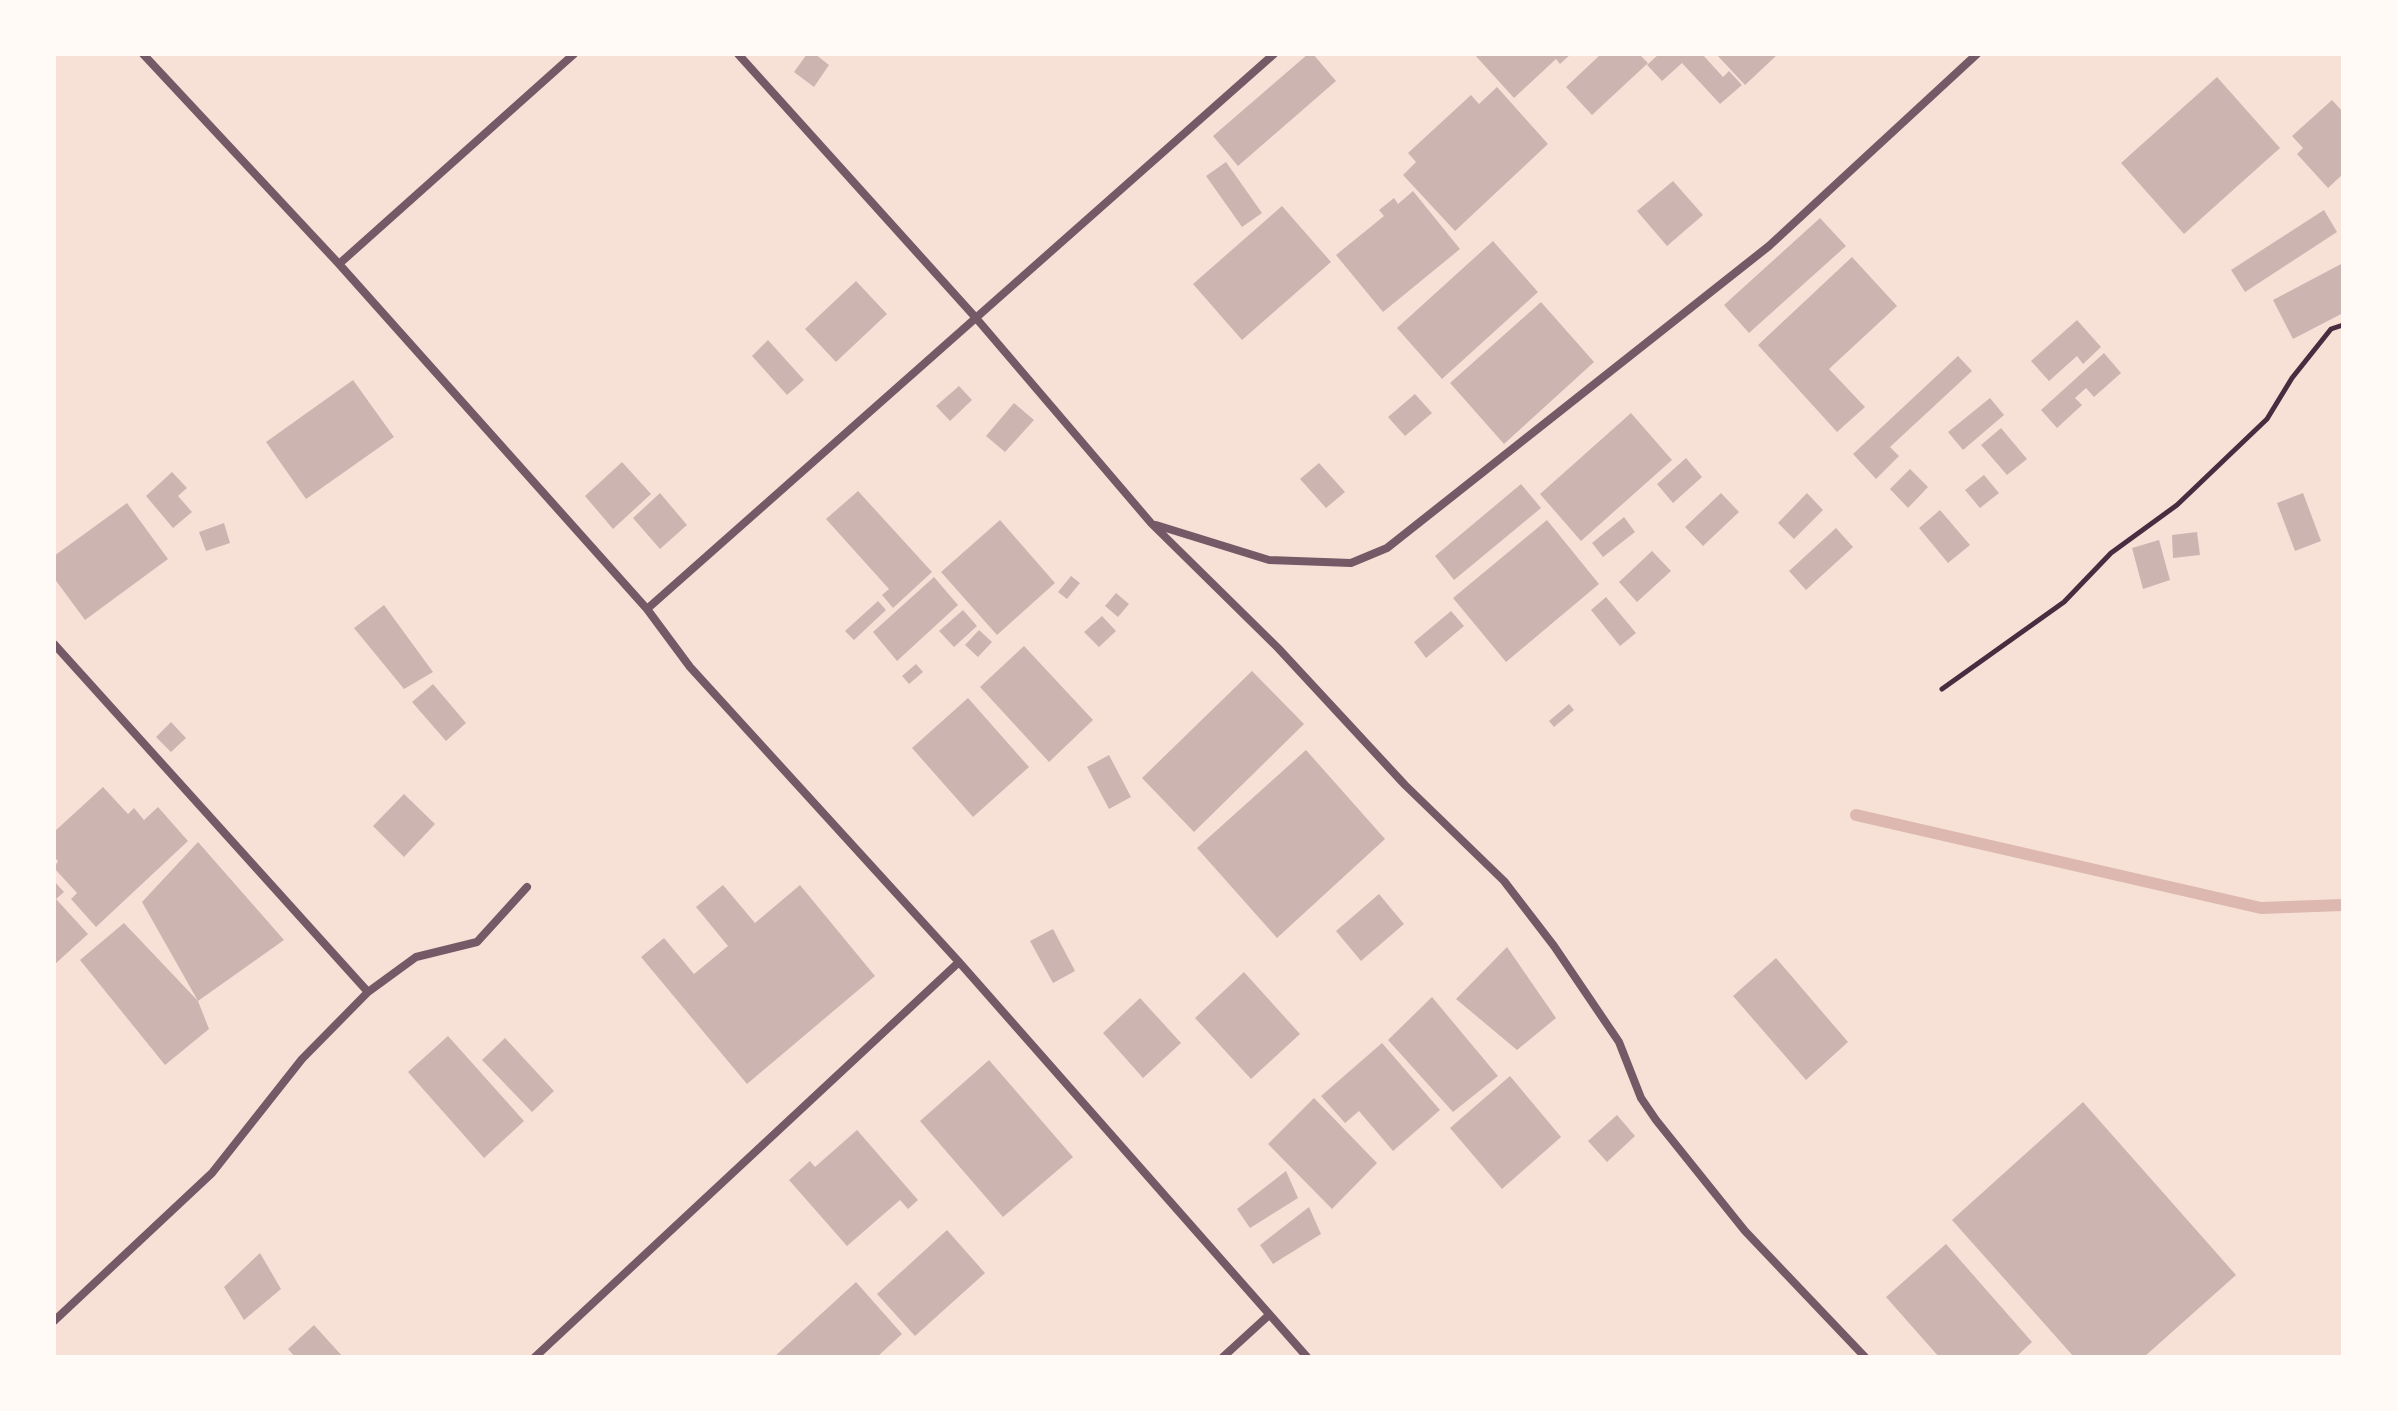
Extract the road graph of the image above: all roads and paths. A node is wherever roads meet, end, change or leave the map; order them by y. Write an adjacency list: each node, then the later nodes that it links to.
1 (143, 54): 6 (street)
2 (574, 54): 6 (street)
3 (738, 54): 7 (street)
4 (1274, 54): 7 (street)
5 (1977, 54): 9 (street)
6 (339, 264): 10 (street)
7 (976, 318): 9 (street); 10 (street)
8 (2343, 325): 12 (path)
9 (1151, 523): 21 (street)
10 (647, 609): 14 (street)
11 (54, 644): 15 (street)
12 (1942, 689)
13 (527, 887): 15 (street)
14 (959, 962): 16 (street); 18 (street)
15 (368, 992): 17 (street)
16 (1269, 1315): 19 (street); 20 (street)
17 (54, 1321)
18 (535, 1357)
19 (1223, 1357)
20 (1307, 1357)
21 (1865, 1357)

